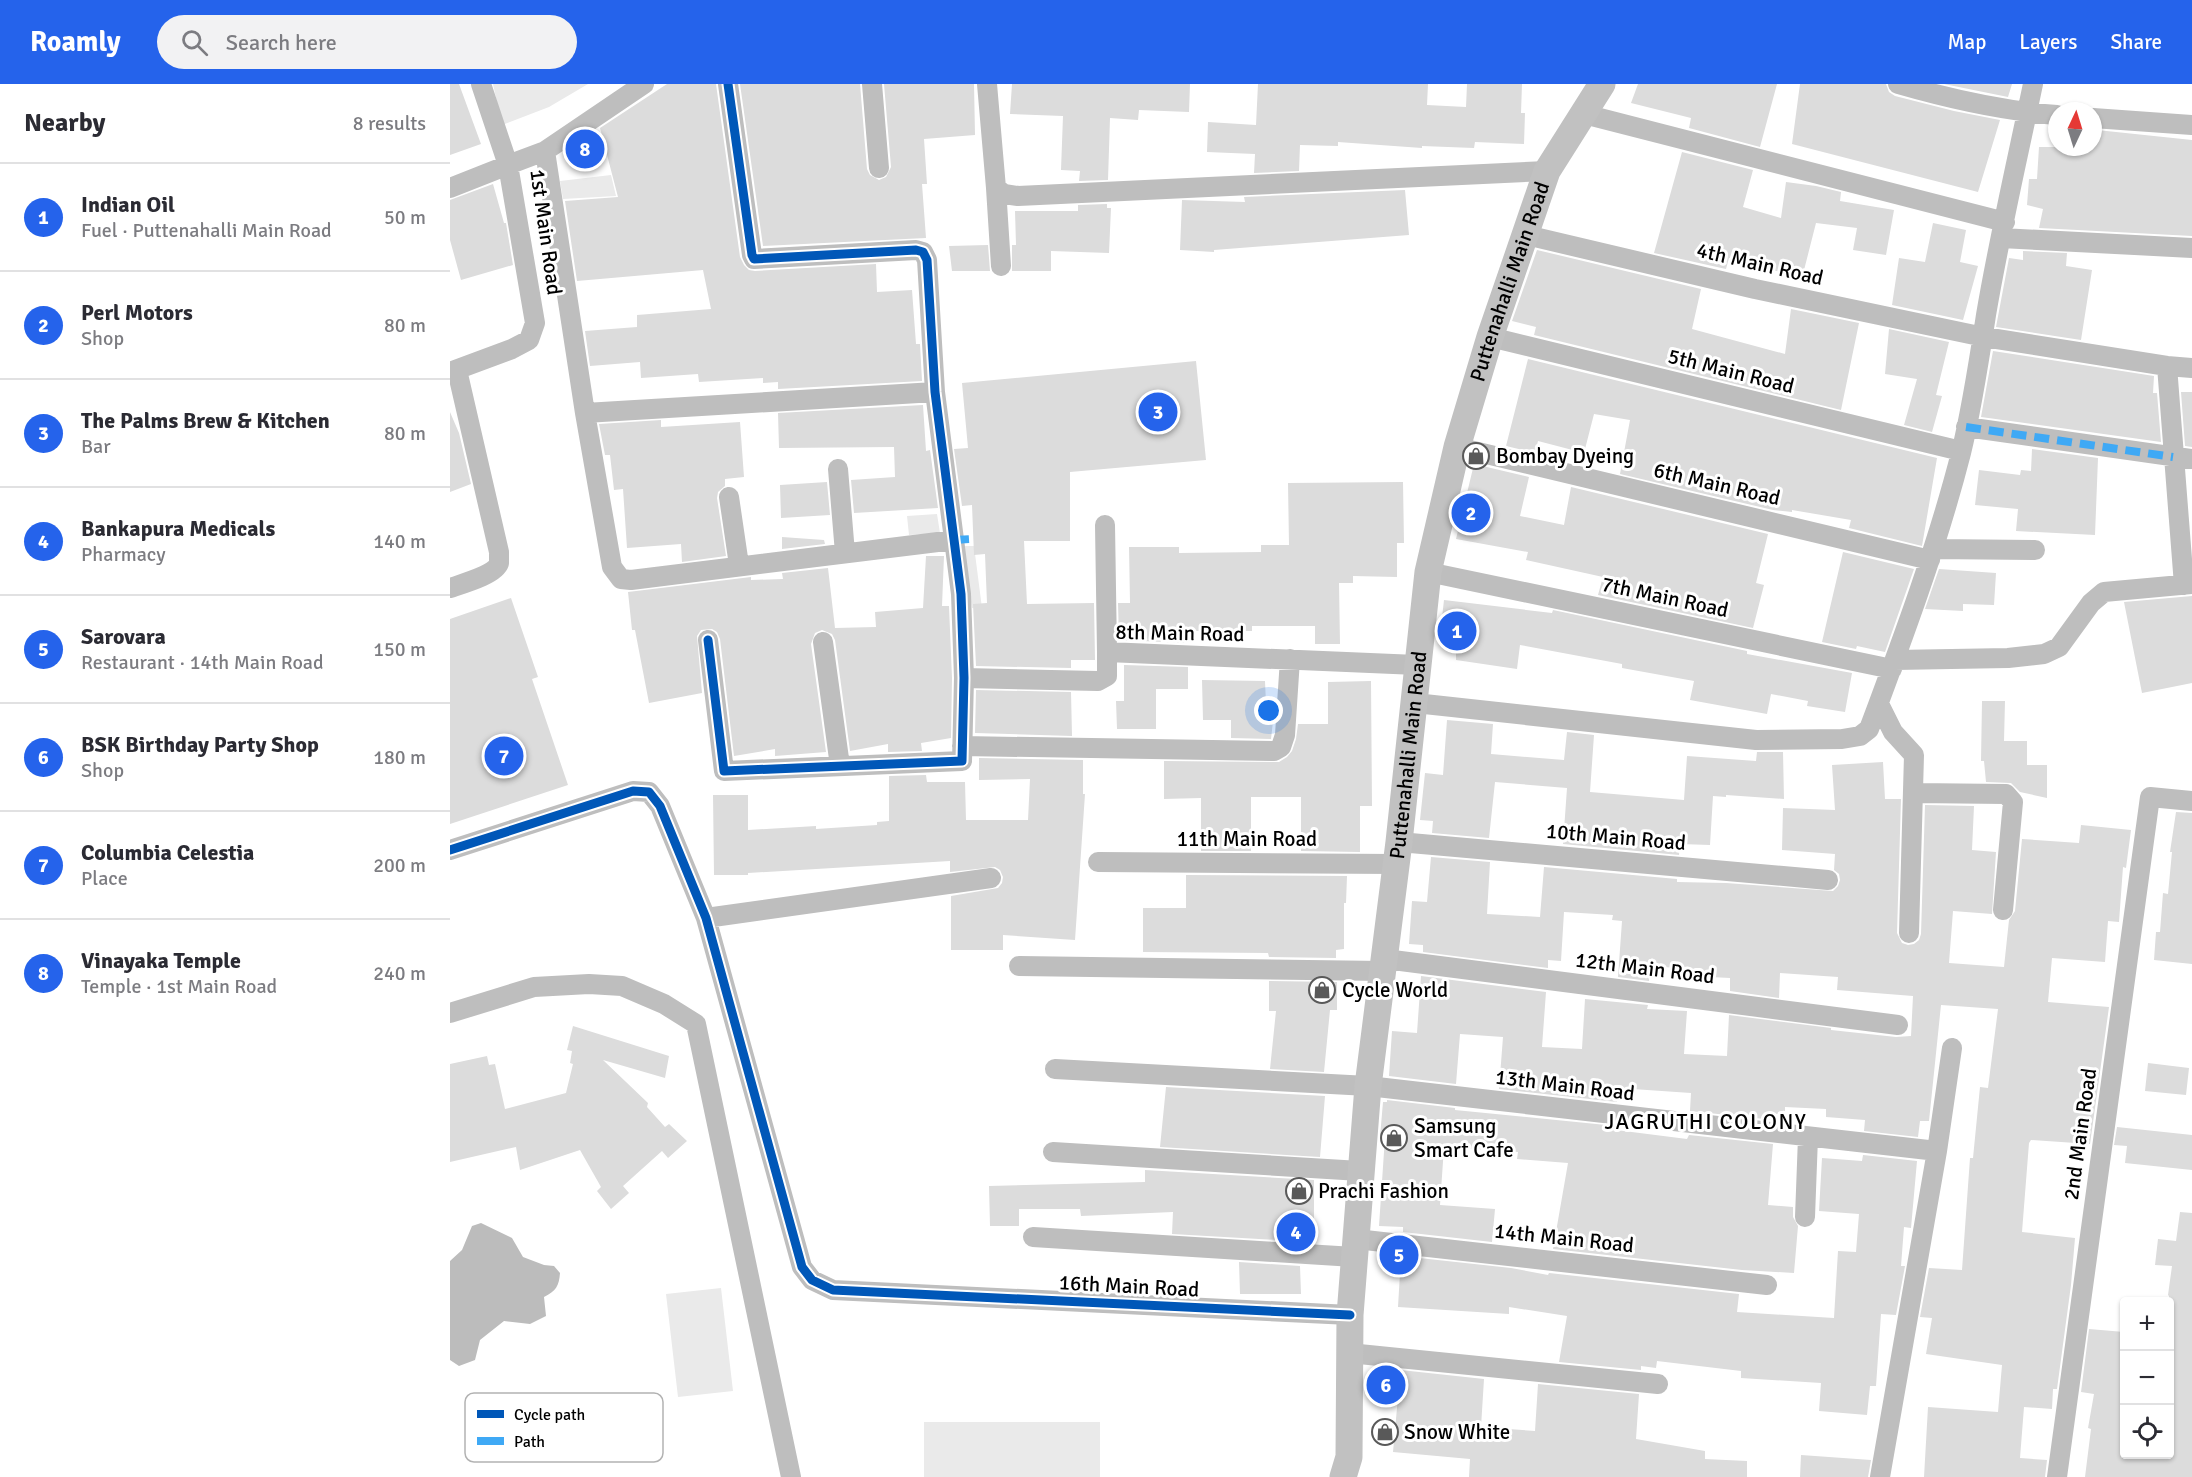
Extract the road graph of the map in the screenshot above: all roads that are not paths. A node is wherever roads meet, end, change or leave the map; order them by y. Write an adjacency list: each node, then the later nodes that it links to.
1 (481, 84): 15 (street)
2 (644, 84): 14 (street, 1st Main Road)
3 (728, 84): 29 (street)
4 (872, 84): 16 (street)
5 (987, 84): 19 (street)
6 (1602, 84): 10 (main road, Puttenahalli Main Road)
7 (1898, 84): 9 (street)
8 (2033, 84): 9 (street)
9 (2027, 112): 11 (street); 20 (street)
10 (1584, 114): 17 (main road, Puttenahalli Main Road); 20 (street)
11 (2048, 114)
12 (2102, 119): 13 (street)
13 (2192, 125)
14 (545, 151): 15 (street, 1st Main Road); 31 (street)
15 (508, 165): 18 (street); 28 (street, 1st Main Road)
16 (879, 168)
17 (1547, 171): 19 (street); 21 (main road, Puttenahalli Main Road)
18 (450, 188)
19 (996, 188): 23 (street)
20 (2003, 230): 22 (street); 25 (street)
21 (1526, 235): 24 (main road, Puttenahalli Main Road); 25 (street, 4th Main Road)
22 (2192, 248)
23 (1000, 266)
24 (1490, 337): 33 (main road, Puttenahalli Main Road); 34 (street, 5th Main Road)
25 (1984, 338): 26 (street, 4th Main Road); 32 (street)
26 (2167, 366): 27 (street, 4th Main Road); 35 (street)
27 (2192, 368)
28 (453, 371): 30 (street)
29 (935, 392): 31 (street); 39 (street)
30 (456, 398): 46 (street)
31 (585, 413): 43 (street)
32 (1965, 428): 34 (street); 35 (street)
33 (1457, 447): 42 (street, 6th Main Road); 44 (main road, Puttenahalli Main Road)
34 (1961, 451): 42 (street)
35 (2183, 458): 45 (street)
36 (838, 469): 41 (street)
37 (729, 497): 43 (street)
38 (1105, 525): 49 (street)
39 (954, 540): 41 (street); 53 (street)
40 (2035, 550): 42 (street, 6th Main Road)
41 (845, 553): 43 (street)
42 (1932, 554): 51 (street)
43 (739, 566)
44 (1428, 572): 51 (street, 7th Main Road); 52 (main road, Puttenahalli Main Road)
45 (2188, 584): 51 (street, 7th Main Road)
46 (450, 588)
47 (708, 640): 57 (street)
48 (823, 642): 57 (street)
49 (1107, 652): 50 (street, 8th Main Road); 53 (street, 8th Main Road)
50 (1290, 659): 52 (street, 8th Main Road); 56 (street)
51 (1894, 664): 55 (street)
52 (1418, 665): 54 (main road, Puttenahalli Main Road)
53 (964, 678): 56 (street)
54 (1415, 703): 55 (street); 61 (main road, Puttenahalli Main Road)
55 (1879, 704): 58 (street)
56 (963, 746): 57 (street)
57 (840, 766)
58 (1914, 794): 65 (street); 67 (street)
59 (2192, 801): 89 (street, 2nd Main Road)
60 (450, 850): 66 (street, 16th Main Road)
61 (1398, 853): 62 (street, 11th Main Road); 64 (street, 10th Main Road); 68 (main road, Puttenahalli Main Road)
62 (1098, 862)
63 (991, 878): 66 (street)
64 (1828, 880)
65 (2003, 910)
66 (706, 918): 83 (street, 16th Main Road)
67 (1908, 933)
68 (1384, 965): 69 (street, 12th Main Road); 71 (street, 12th Main Road); 74 (main road, Puttenahalli Main Road)
69 (1019, 966)
70 (450, 1013): 87 (street)
71 (1898, 1025)
72 (1952, 1048): 76 (street)
73 (1055, 1069): 74 (street, 13th Main Road)
74 (1368, 1086): 75 (street, 13th Main Road); 78 (main road, Puttenahalli Main Road)
75 (1808, 1137): 76 (street, 13th Main Road); 79 (street)
76 (1936, 1151): 88 (street)
77 (1053, 1152): 78 (street)
78 (1360, 1172): 81 (main road, Puttenahalli Main Road)
79 (1805, 1217)
80 (1033, 1237): 81 (street, 14th Main Road)
81 (1355, 1248): 82 (street, 14th Main Road); 83 (main road, Puttenahalli Main Road)
82 (1767, 1285)
83 (1350, 1315): 84 (main road, Puttenahalli Main Road)
84 (1348, 1353): 85 (street); 86 (main road, Puttenahalli Main Road)
85 (1658, 1384)
86 (1350, 1470)
87 (791, 1477)
88 (1880, 1477)
89 (2057, 1477)

